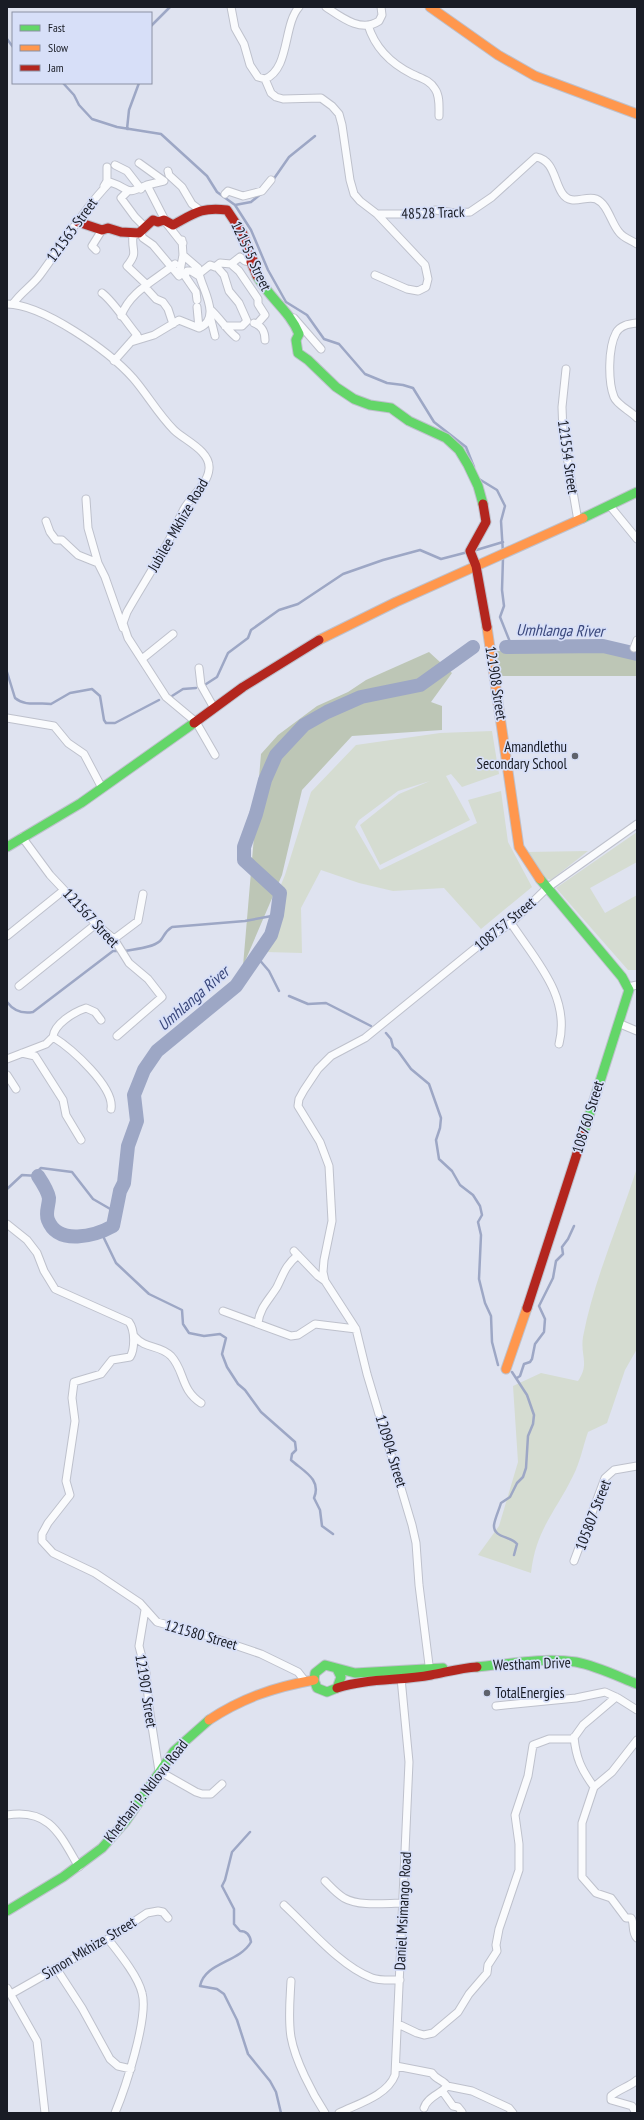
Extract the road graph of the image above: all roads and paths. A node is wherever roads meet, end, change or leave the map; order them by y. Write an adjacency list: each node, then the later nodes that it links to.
1 (231, 7): 7 (street)
2 (299, 7): 7 (street)
3 (326, 7): 6 (street)
4 (381, 7): 6 (street)
5 (430, 7): 8 (street)
6 (368, 26): 9 (street)
7 (265, 79): 20 (street)
8 (637, 114)
9 (440, 116)
10 (138, 163): 15 (street)
11 (115, 164): 15 (street)
12 (107, 166): 17 (street)
13 (168, 171): 19 (street)
14 (271, 180): 18 (street)
15 (144, 187): 16 (street); 21 (street)
16 (128, 191): 17 (street, 121563 Street); 25 (street)
17 (98, 194): 22 (street, 121563 Street)
18 (225, 194)
19 (200, 210): 23 (street); 30 (street, 121555 Street)
20 (377, 214): 27 (street, 48528 Track); 35 (street)
21 (164, 220): 23 (street); 25 (street); 26 (street)
22 (78, 222): 24 (street); 39 (street, 121563 Street)
23 (172, 225): 26 (street)
24 (102, 230): 25 (street); 28 (street)
25 (141, 231): 33 (street); 37 (street)
26 (183, 242): 29 (street)
27 (637, 244)
28 (96, 250)
29 (183, 256): 33 (street); 34 (street); 36 (street)
30 (251, 262): 31 (street); 41 (street, 121555 Street)
31 (231, 264): 32 (street); 46 (street)
32 (216, 266): 34 (street); 43 (street)
33 (172, 267): 36 (street); 37 (street)
34 (199, 274): 36 (street); 40 (street)
35 (375, 275)
36 (182, 276): 48 (street)
37 (146, 285): 42 (street); 45 (street)
38 (102, 293): 42 (street)
39 (10, 304): 54 (street, Jubilee Mkhize Road)
40 (210, 313): 47 (street); 48 (street); 49 (street)
41 (290, 314): 53 (street); 64 (street, 121555 Street)
42 (121, 316): 52 (street)
43 (248, 321): 46 (street); 47 (street)
44 (637, 322): 56 (street)
45 (173, 324): 48 (street); 52 (street)
46 (257, 324): 51 (street)
47 (225, 326): 50 (street)
48 (199, 328)
49 (215, 336)
50 (236, 337)
51 (264, 340)
52 (131, 342): 54 (street)
53 (321, 349)
54 (114, 361): 65 (street, Jubilee Mkhize Road)
55 (566, 369): 61 (street, 121554 Street)
56 (637, 418)
57 (637, 492): 59 (street)
58 (86, 499): 63 (street)
59 (610, 506): 61 (street); 62 (street)
60 (46, 521): 63 (street)
61 (578, 521): 64 (street)
62 (637, 539)
63 (98, 563): 65 (street)
64 (480, 564): 71 (street); 79 (street, 121908 Street)
65 (124, 632): 69 (street)
66 (173, 634): 69 (street)
67 (637, 640): 68 (street)
68 (634, 648)
69 (142, 658): 73 (street)
70 (199, 668): 71 (street)
71 (214, 708): 73 (street)
72 (7, 718): 75 (street)
73 (196, 722): 74 (street); 75 (street)
74 (215, 755)
75 (102, 788): 77 (street)
76 (637, 824): 79 (street, 108757 Street)
77 (22, 838): 78 (street); 80 (street, 121567 Street)
78 (7, 847)
79 (547, 888): 82 (street, 108757 Street); 87 (street, 108760 Street)
80 (64, 890): 83 (street, 121567 Street); 84 (street)
81 (142, 894): 85 (street)
82 (511, 923): 93 (street); 101 (street, 108757 Street)
83 (96, 924): 85 (street, 121567 Street); 86 (street)
84 (7, 936)
85 (114, 939): 91 (street, 121567 Street)
86 (19, 986)
87 (632, 986): 89 (street, 108760 Street)
88 (101, 1020): 92 (street)
89 (618, 1023): 90 (street); 106 (street, 108760 Street)
90 (637, 1031)
91 (117, 1036)
92 (53, 1037): 94 (street); 98 (street)
93 (559, 1044)
94 (22, 1052): 95 (street); 99 (street)
95 (7, 1059)
96 (7, 1075): 97 (street)
97 (16, 1089)
98 (111, 1110)
99 (81, 1140)
100 (7, 1224): 105 (street)
101 (326, 1281): 103 (street, 120904 Street); 104 (street, 120904 Street)
102 (223, 1311): 103 (street)
103 (258, 1323): 104 (street)
104 (356, 1329): 112 (street, 120904 Street)
105 (134, 1336): 107 (street); 110 (street, 121580 Street)
106 (506, 1369)
107 (202, 1403)
108 (637, 1466): 109 (street, 105807 Street)
109 (574, 1561)
110 (145, 1610): 114 (street, 121580 Street); 122 (street, 121907 Street)
111 (337, 1669): 112 (street, Westham Drive); 114 (street); 116 (street)
112 (430, 1671): 113 (street, Westham Drive); 115 (street, Westham Drive)
113 (401, 1678): 116 (street, Westham Drive); 128 (street, Daniel Msimango Road)
114 (310, 1681): 116 (street); 122 (street, Khethani P. Ndlovu Road)
115 (636, 1684)
116 (337, 1688)
117 (616, 1697): 118 (street); 119 (street); 120 (street)
118 (496, 1706)
119 (637, 1710)
120 (574, 1737): 124 (street); 138 (street)
121 (637, 1740): 124 (street)
122 (159, 1771): 123 (street); 126 (street, Khethani P. Ndlovu Road)
123 (222, 1784)
124 (594, 1787): 132 (street)
125 (7, 1815): 126 (street)
126 (78, 1866): 130 (street, Khethani P. Ndlovu Road)
127 (325, 1881): 128 (street)
128 (404, 1903): 135 (street, Daniel Msimango Road)
129 (284, 1905): 135 (street)
130 (7, 1911)
131 (168, 1918): 133 (street, Simon Mkhize Street)
132 (637, 1938)
133 (108, 1939): 134 (street, Simon Mkhize Street); 140 (street)
134 (56, 1968): 137 (street, Simon Mkhize Street); 140 (street)
135 (400, 1980): 138 (street, Daniel Msimango Road)
136 (291, 1981): 147 (street)
137 (9, 1991): 145 (street)
138 (398, 2024): 139 (street, Daniel Msimango Road)
139 (396, 2066): 142 (street); 148 (street, Daniel Msimango Road)
140 (131, 2069): 146 (street)
141 (637, 2080): 150 (street)
142 (445, 2089): 143 (street); 144 (street); 149 (street)
143 (424, 2108)
144 (462, 2112)
145 (45, 2113)
146 (115, 2113)
147 (325, 2113)
148 (339, 2113)
149 (514, 2113)
150 (636, 2113)

